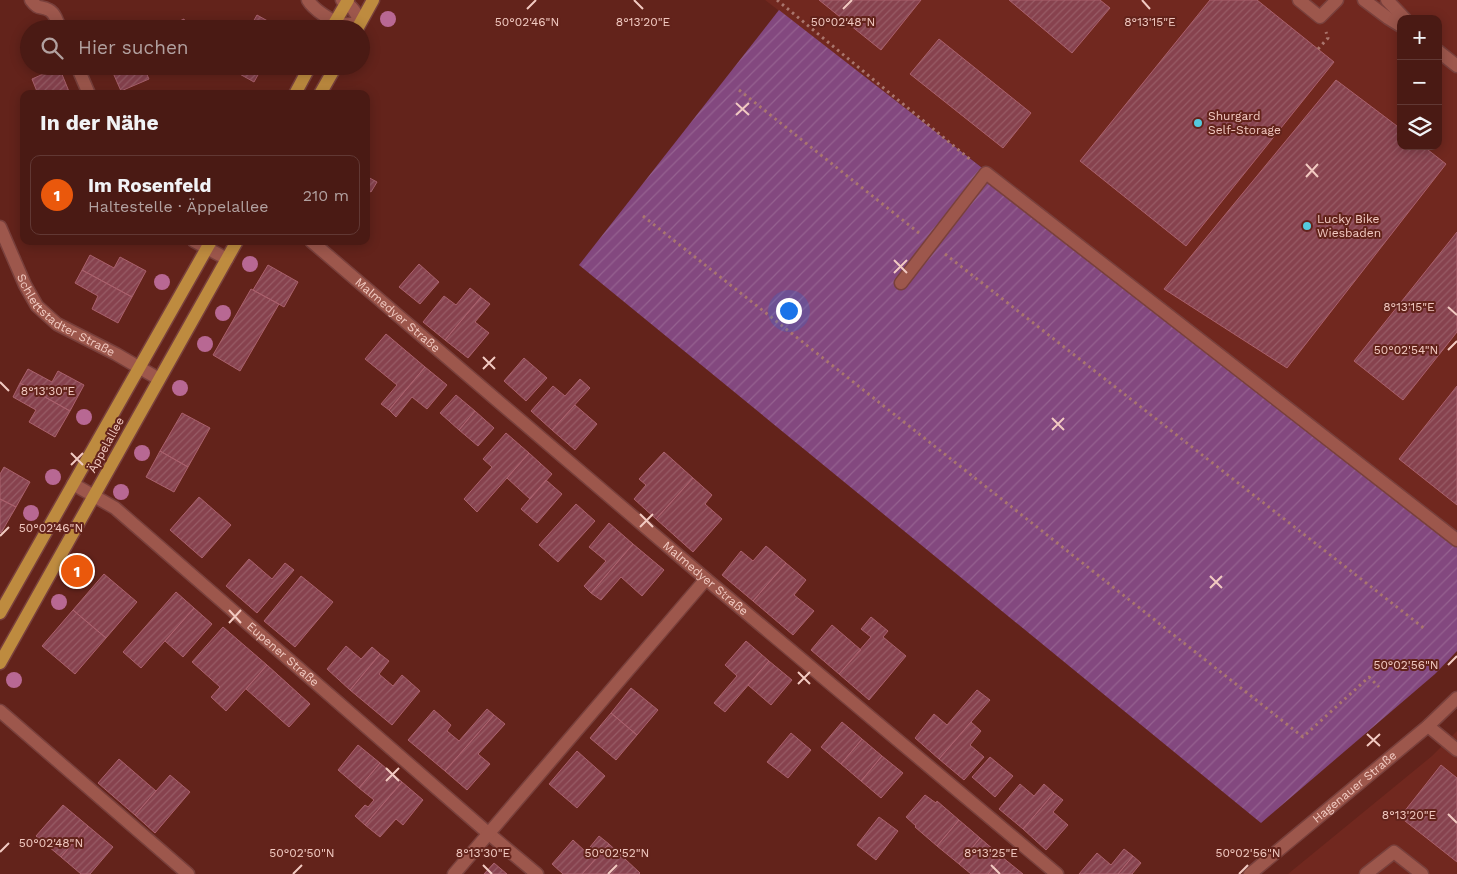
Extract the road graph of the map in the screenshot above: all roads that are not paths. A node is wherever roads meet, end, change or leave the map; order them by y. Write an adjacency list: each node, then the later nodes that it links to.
1 (31, 0): 10 (street)
2 (308, 0): 11 (street)
3 (373, 0): 14 (main road)
4 (1299, 0): 5 (street)
5 (1337, 0)
6 (1364, 0): 15 (street)
7 (1387, 0): 9 (street)
8 (345, 1): 12 (main road); 13 (street)
9 (1401, 15)
10 (56, 20)
11 (327, 20)
12 (336, 20)
13 (358, 20)
14 (362, 20)
15 (1397, 24)
16 (1442, 54): 17 (street)
17 (1457, 66)
18 (81, 75): 21 (street)
19 (305, 75): 22 (main road)
20 (331, 75): 23 (main road)
21 (87, 90)
22 (296, 90)
23 (322, 90)
24 (0, 227): 30 (street, Schlettstadter Straße)
25 (209, 245): 28 (street); 30 (main road, Äppelallee)
26 (235, 245): 28 (main road, Äppelallee)
27 (316, 245): 35 (street, Malmedyer Straße)
28 (227, 259): 31 (main road, Äppelallee)
29 (901, 283): 34 (street)
30 (140, 368): 31 (street, Schlettstadter Straße); 32 (main road, Äppelallee)
31 (159, 379): 33 (main road, Äppelallee)
32 (74, 484): 33 (street, Eupener Straße); 36 (main road, Äppelallee)
33 (94, 496): 37 (main road, Äppelallee); 42 (street, Eupener Straße)
34 (1457, 540)
35 (706, 579): 42 (street); 46 (street, Malmedyer Straße)
36 (0, 613)
37 (0, 663)
38 (1457, 698): 40 (street, Hagenauer Straße)
39 (0, 711): 43 (street)
40 (1428, 726): 41 (street); 47 (street, Hagenauer Straße)
41 (1457, 750)
42 (488, 833): 44 (street); 45 (street, Eupener Straße)
43 (188, 874)
44 (454, 874)
45 (537, 874)
46 (1057, 874)
47 (1250, 874)
48 (1366, 874): 49 (street)
49 (1422, 874)

